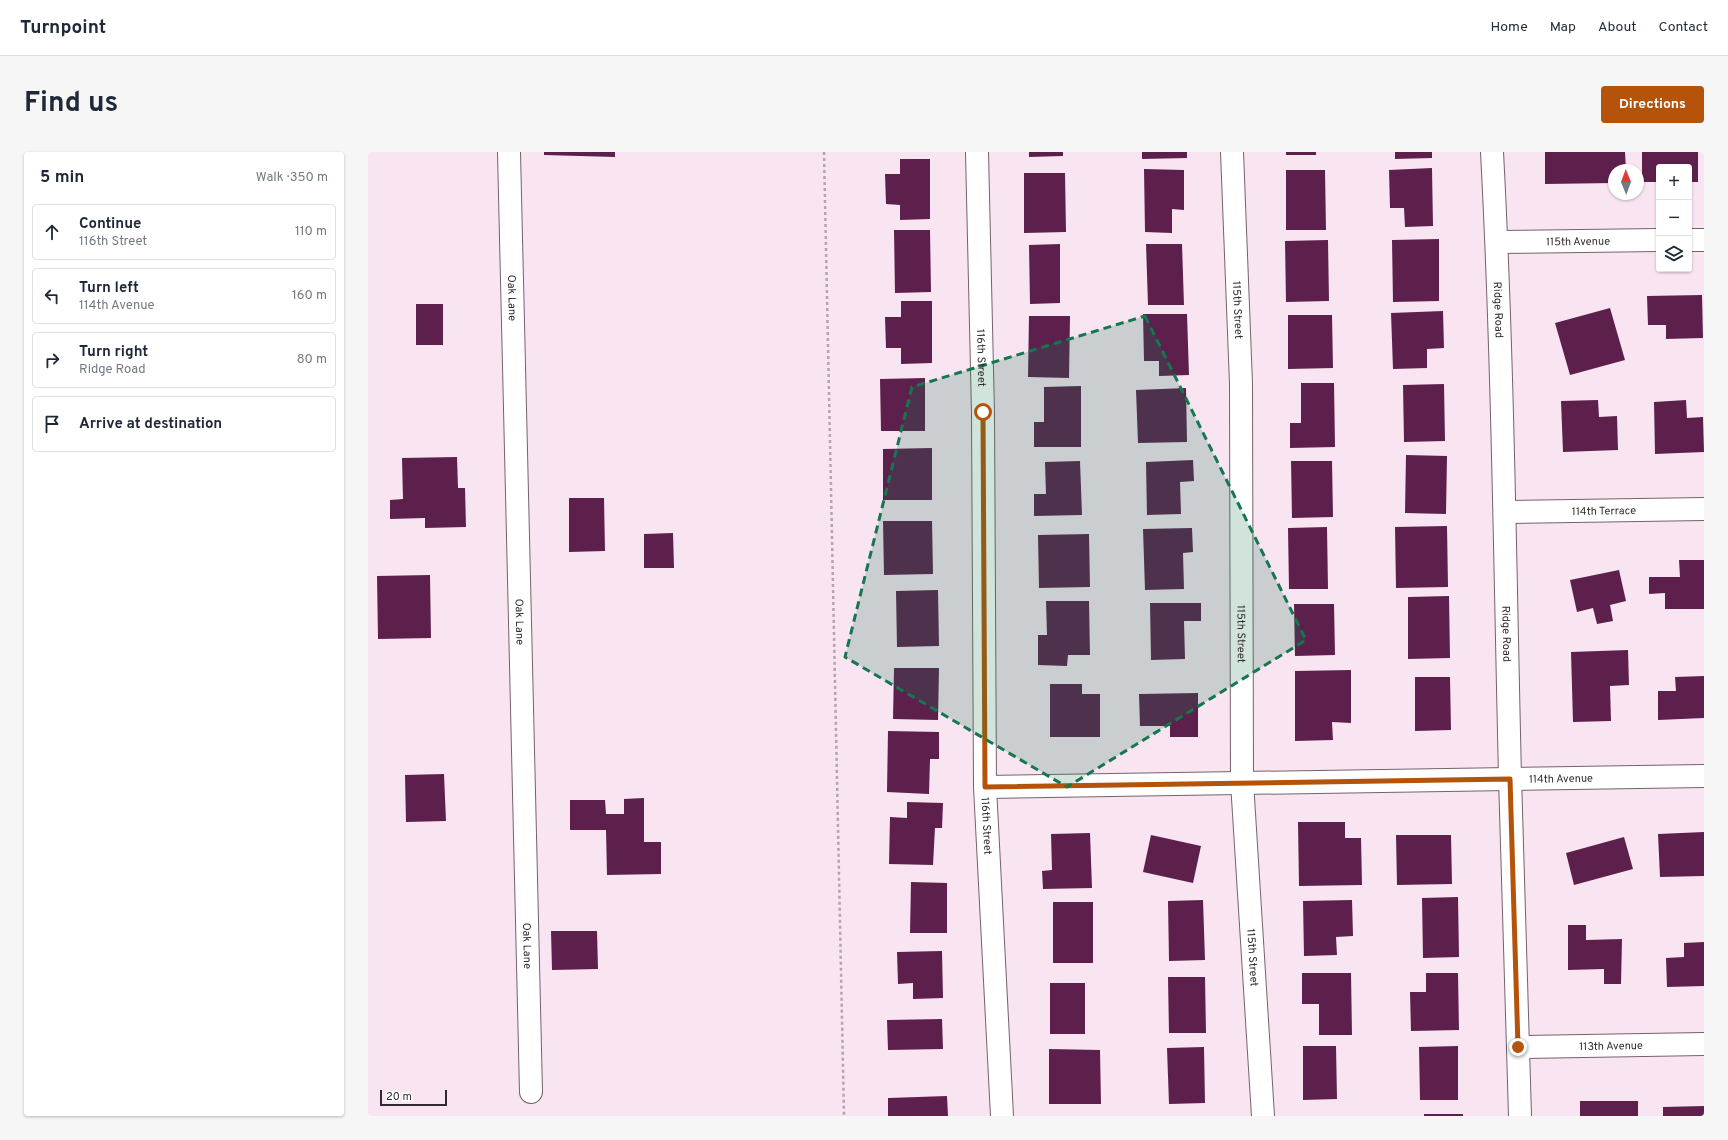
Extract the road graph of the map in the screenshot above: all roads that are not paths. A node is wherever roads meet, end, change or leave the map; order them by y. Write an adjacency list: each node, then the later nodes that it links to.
1 (509, 152): 17 (street, Oak Lane)
2 (977, 152): 14 (street, 116th Street)
3 (1232, 152): 13 (street, 115th Street)
4 (1492, 152): 8 (street, Ridge Road)
5 (1656, 240): 8 (street, 115th Avenue)
6 (1692, 240): 7 (street)
7 (1704, 240)
8 (1497, 242): 10 (street, Ridge Road)
9 (1704, 509): 10 (street, 114th Terrace)
10 (1505, 512): 12 (street, Ridge Road)
11 (1704, 776): 12 (street, 114th Avenue)
12 (1510, 779): 13 (street, 114th Avenue); 16 (street, Ridge Road)
13 (1242, 782): 14 (street, 114th Avenue); 19 (street, 115th Street)
14 (985, 787): 18 (street, 116th Street)
15 (1704, 1044): 16 (street, 113th Avenue)
16 (1518, 1047): 20 (street, Ridge Road)
17 (531, 1092)
18 (1002, 1116)
19 (1263, 1116)
20 (1520, 1116)

